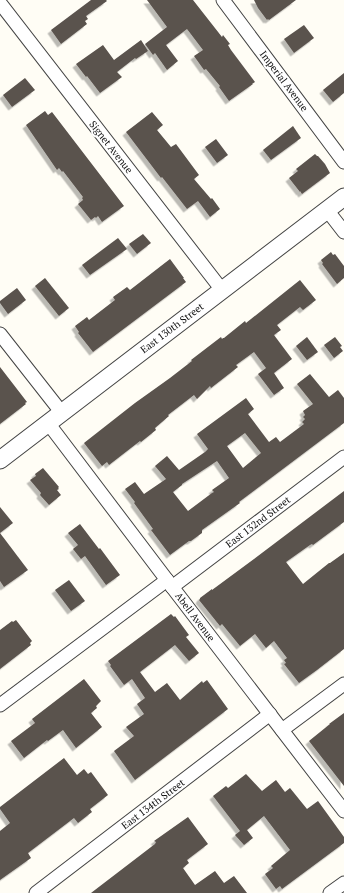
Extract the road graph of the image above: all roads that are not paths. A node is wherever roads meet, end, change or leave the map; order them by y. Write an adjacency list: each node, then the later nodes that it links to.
1 (223, 0): 3 (street, Imperial Avenue)
2 (0, 3): 7 (street, Signet Avenue)
3 (344, 162)
4 (344, 197): 5 (street, East 130th Street)
5 (327, 210): 6 (street); 7 (street, East 130th Street)
6 (344, 232)
7 (222, 290): 9 (street, East 130th Street)
8 (0, 334): 9 (street, Abell Avenue)
9 (55, 418): 11 (street, East 130th Street); 12 (street, Abell Avenue)
10 (344, 457): 12 (street, East 132nd Street)
11 (0, 460)
12 (170, 583): 14 (street, East 132nd Street); 15 (street, Abell Avenue)
13 (344, 684): 16 (street)
14 (0, 705)
15 (270, 714): 16 (street, Abell Avenue); 19 (street, East 134th Street)
16 (282, 730): 17 (street, Abell Avenue)
17 (344, 811)
18 (344, 883): 20 (street)
19 (36, 893)
20 (330, 893)

